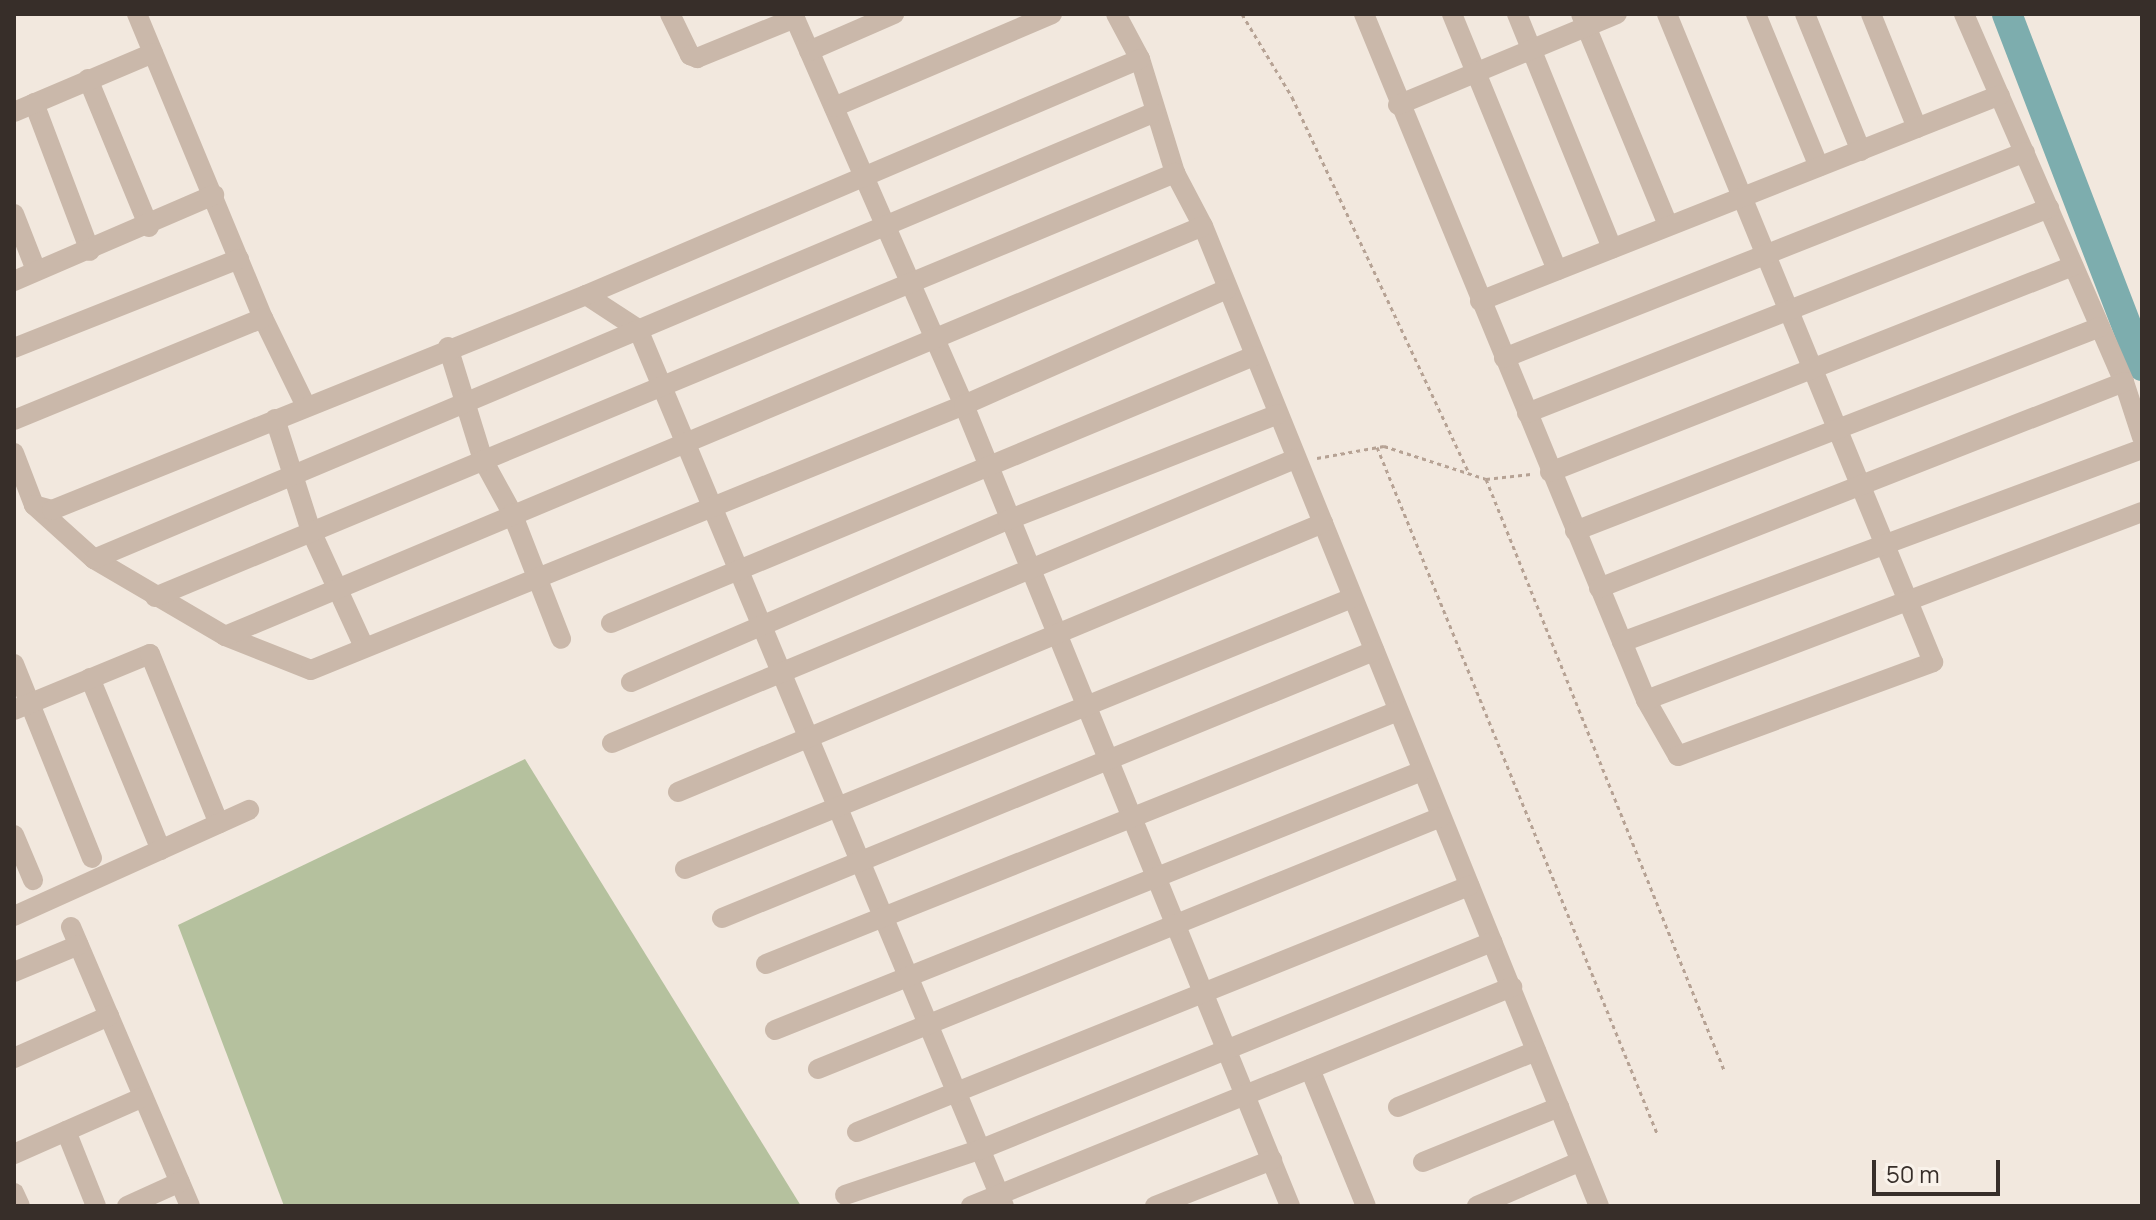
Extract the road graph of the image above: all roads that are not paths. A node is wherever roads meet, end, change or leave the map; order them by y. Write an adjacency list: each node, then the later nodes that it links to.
1 (137, 14): 19 (street)
2 (670, 14): 15 (street)
3 (894, 14): 18 (street)
4 (1052, 14): 26 (street)
5 (1116, 14): 20 (street)
6 (1364, 14): 25 (street)
7 (1452, 14): 21 (street)
8 (1517, 14): 17 (street)
9 (1617, 14): 16 (street)
10 (1667, 14): 36 (street)
11 (1756, 14): 32 (street)
12 (1805, 14): 30 (street)
13 (1871, 14): 29 (street)
14 (1964, 14): 23 (street)
15 (794, 16): 18 (street)
16 (1584, 20): 17 (street); 39 (street)
17 (1531, 49): 21 (street); 43 (street)
18 (809, 51): 26 (street)
19 (153, 53): 22 (street); 35 (street)
20 (1140, 59): 28 (street); 34 (street)
21 (1476, 73): 25 (street); 49 (street)
22 (88, 79): 24 (street); 41 (street)
23 (2000, 95): 29 (street); 31 (street)
24 (34, 103): 27 (street); 44 (street)
25 (1398, 105): 54 (street)
26 (834, 107): 34 (street)
27 (14, 112)
28 (1153, 113): 33 (street); 42 (street)
29 (1917, 128): 30 (street)
30 (1861, 151): 32 (street)
31 (2025, 152): 37 (street); 45 (street)
32 (1819, 167): 36 (street)
33 (1175, 173): 40 (street); 51 (street)
34 (865, 174): 42 (street); 53 (street)
35 (214, 195): 41 (street); 46 (street)
36 (1742, 197): 39 (street); 45 (street)
37 (2049, 208): 47 (street); 55 (street)
38 (14, 214): 48 (street)
39 (1668, 225): 43 (street)
40 (1203, 226): 52 (street); 59 (street)
41 (149, 227): 44 (street)
42 (889, 227): 51 (street); 58 (street)
43 (1612, 248): 49 (street)
44 (90, 251): 48 (street)
45 (1766, 254): 55 (street); 63 (street)
46 (239, 259): 56 (street); 61 (street)
47 (2073, 266): 57 (street); 64 (street)
48 (36, 270): 50 (street)
49 (1557, 270): 54 (street)
50 (14, 281)
51 (912, 284): 59 (street); 66 (street)
52 (1227, 289): 62 (street); 68 (street)
53 (586, 295): 58 (street); 60 (street)
54 (1480, 301): 63 (street)
55 (1788, 310): 64 (street); 70 (street)
56 (263, 318): 69 (street); 73 (street)
57 (2100, 327): 65 (street); 74 (street)
58 (638, 329): 66 (street); 67 (street)
59 (936, 342): 68 (street); 76 (street)
60 (448, 347): 67 (street); 69 (street)
61 (14, 348)
62 (1254, 356): 71 (street); 81 (street)
63 (1504, 358): 70 (street)
64 (1811, 369): 74 (street); 82 (street)
65 (2124, 382): 75 (street); 84 (street)
66 (660, 387): 76 (street); 80 (street)
67 (462, 402): 80 (street); 83 (street)
68 (964, 405): 81 (street); 86 (street)
69 (306, 406): 72 (street)
70 (1527, 413): 82 (street)
71 (1278, 414): 79 (street); 89 (street)
72 (275, 419): 83 (street); 85 (street)
73 (14, 420)
74 (1836, 429): 84 (street); 92 (street)
75 (2142, 437)
76 (688, 440): 86 (street); 88 (street)
77 (2142, 449): 93 (street)
78 (14, 453): 85 (street)
79 (1295, 459): 90 (street); 96 (street)
80 (483, 460): 88 (street); 91 (street)
81 (989, 466): 89 (street); 95 (street)
82 (1550, 472): 92 (street)
83 (290, 475): 91 (street); 94 (street)
84 (1859, 486): 93 (street); 99 (street)
85 (34, 505): 94 (street)
86 (713, 505): 95 (street); 97 (street)
87 (2142, 512): 102 (street)
88 (512, 513): 97 (street); 98 (street)
89 (1008, 520): 96 (street); 104 (street)
90 (1323, 523): 101 (street); 105 (street)
91 (311, 531): 98 (street); 100 (street)
92 (1575, 531): 99 (street)
93 (1883, 545): 102 (street); 108 (street)
94 (94, 559): 100 (street)
95 (740, 570): 103 (street); 104 (street)
96 (1031, 573): 105 (street); 112 (street)
97 (537, 579): 107 (street); 109 (street)
98 (339, 584): 106 (street); 109 (street)
99 (1599, 588): 108 (street)
100 (155, 597): 106 (street)
101 (1352, 598): 110 (street); 116 (street)
102 (1906, 601): 115 (street); 115 (street)
103 (611, 623)
104 (763, 627): 112 (street); 114 (street)
105 (1056, 634): 116 (street); 119 (street)
106 (225, 636): 109 (street)
107 (561, 639)
108 (1622, 642): 115 (street)
109 (364, 647)
110 (1374, 651): 118 (street); 121 (street)
111 (14, 664): 117 (street)
112 (783, 675): 119 (street); 120 (street)
113 (90, 678): 117 (street); 128 (street); 130 (street)
114 (631, 682)
115 (1646, 700)
116 (1084, 706): 121 (street); 124 (street)
117 (22, 707): 131 (street)
118 (1398, 711): 122 (street); 127 (street)
119 (810, 737): 123 (street); 124 (street)
120 (612, 743)
121 (1107, 760): 127 (street); 132 (street)
122 (1422, 771): 126 (street); 134 (street)
123 (678, 792)
124 (837, 807): 132 (street); 133 (street)
125 (249, 810): 128 (street)
126 (1441, 817): 136 (street); 140 (street)
127 (1130, 818): 134 (street); 138 (street)
128 (219, 824): 130 (street)
129 (14, 835): 135 (street)
130 (161, 850): 137 (street)
131 (92, 858)
132 (860, 861): 138 (street); 139 (street)
133 (685, 869)
134 (1154, 878): 140 (street); 144 (street)
135 (33, 880)
136 (1469, 886): 141 (street); 146 (street)
137 (14, 916)
138 (883, 917): 142 (street); 144 (street)
139 (722, 918)
140 (1174, 925): 146 (street); 148 (street)
141 (1492, 942): 145 (street); 150 (street)
142 (766, 964)
143 (14, 972): 147 (street)
144 (907, 977): 148 (street); 149 (street)
145 (1512, 987): 151 (street); 154 (street)
146 (1202, 993): 150 (street); 155 (street)
147 (109, 1016): 152 (street); 157 (street)
148 (927, 1025): 153 (street); 155 (street)
149 (775, 1030)
150 (1225, 1050): 156 (street); 162 (street)
151 (1536, 1051): 158 (street); 159 (street)
152 (14, 1058)
153 (818, 1069)
154 (1310, 1069): 156 (street); 178 (street)
155 (955, 1093): 161 (street); 162 (street)
156 (1246, 1095): 164 (street); 170 (street)
157 (143, 1097): 160 (street); 167 (street)
158 (1398, 1107)
159 (1559, 1107): 165 (street); 166 (street)
160 (66, 1131): 163 (street); 172 (street)
161 (857, 1132)
162 (979, 1150): 169 (street); 170 (street)
163 (14, 1154)
164 (1272, 1160): 176 (street); 177 (street)
165 (1581, 1161): 179 (street); 180 (street)
166 (1423, 1162)
167 (180, 1182): 173 (street); 174 (street)
168 (14, 1193): 171 (street)
169 (845, 1195)
170 (1002, 1201): 175 (street)
171 (20, 1206)
172 (96, 1206)
173 (127, 1206)
174 (190, 1206)
175 (971, 1206)
176 (1155, 1206)
177 (1290, 1206)
178 (1366, 1206)
179 (1477, 1206)
180 (1599, 1206)

